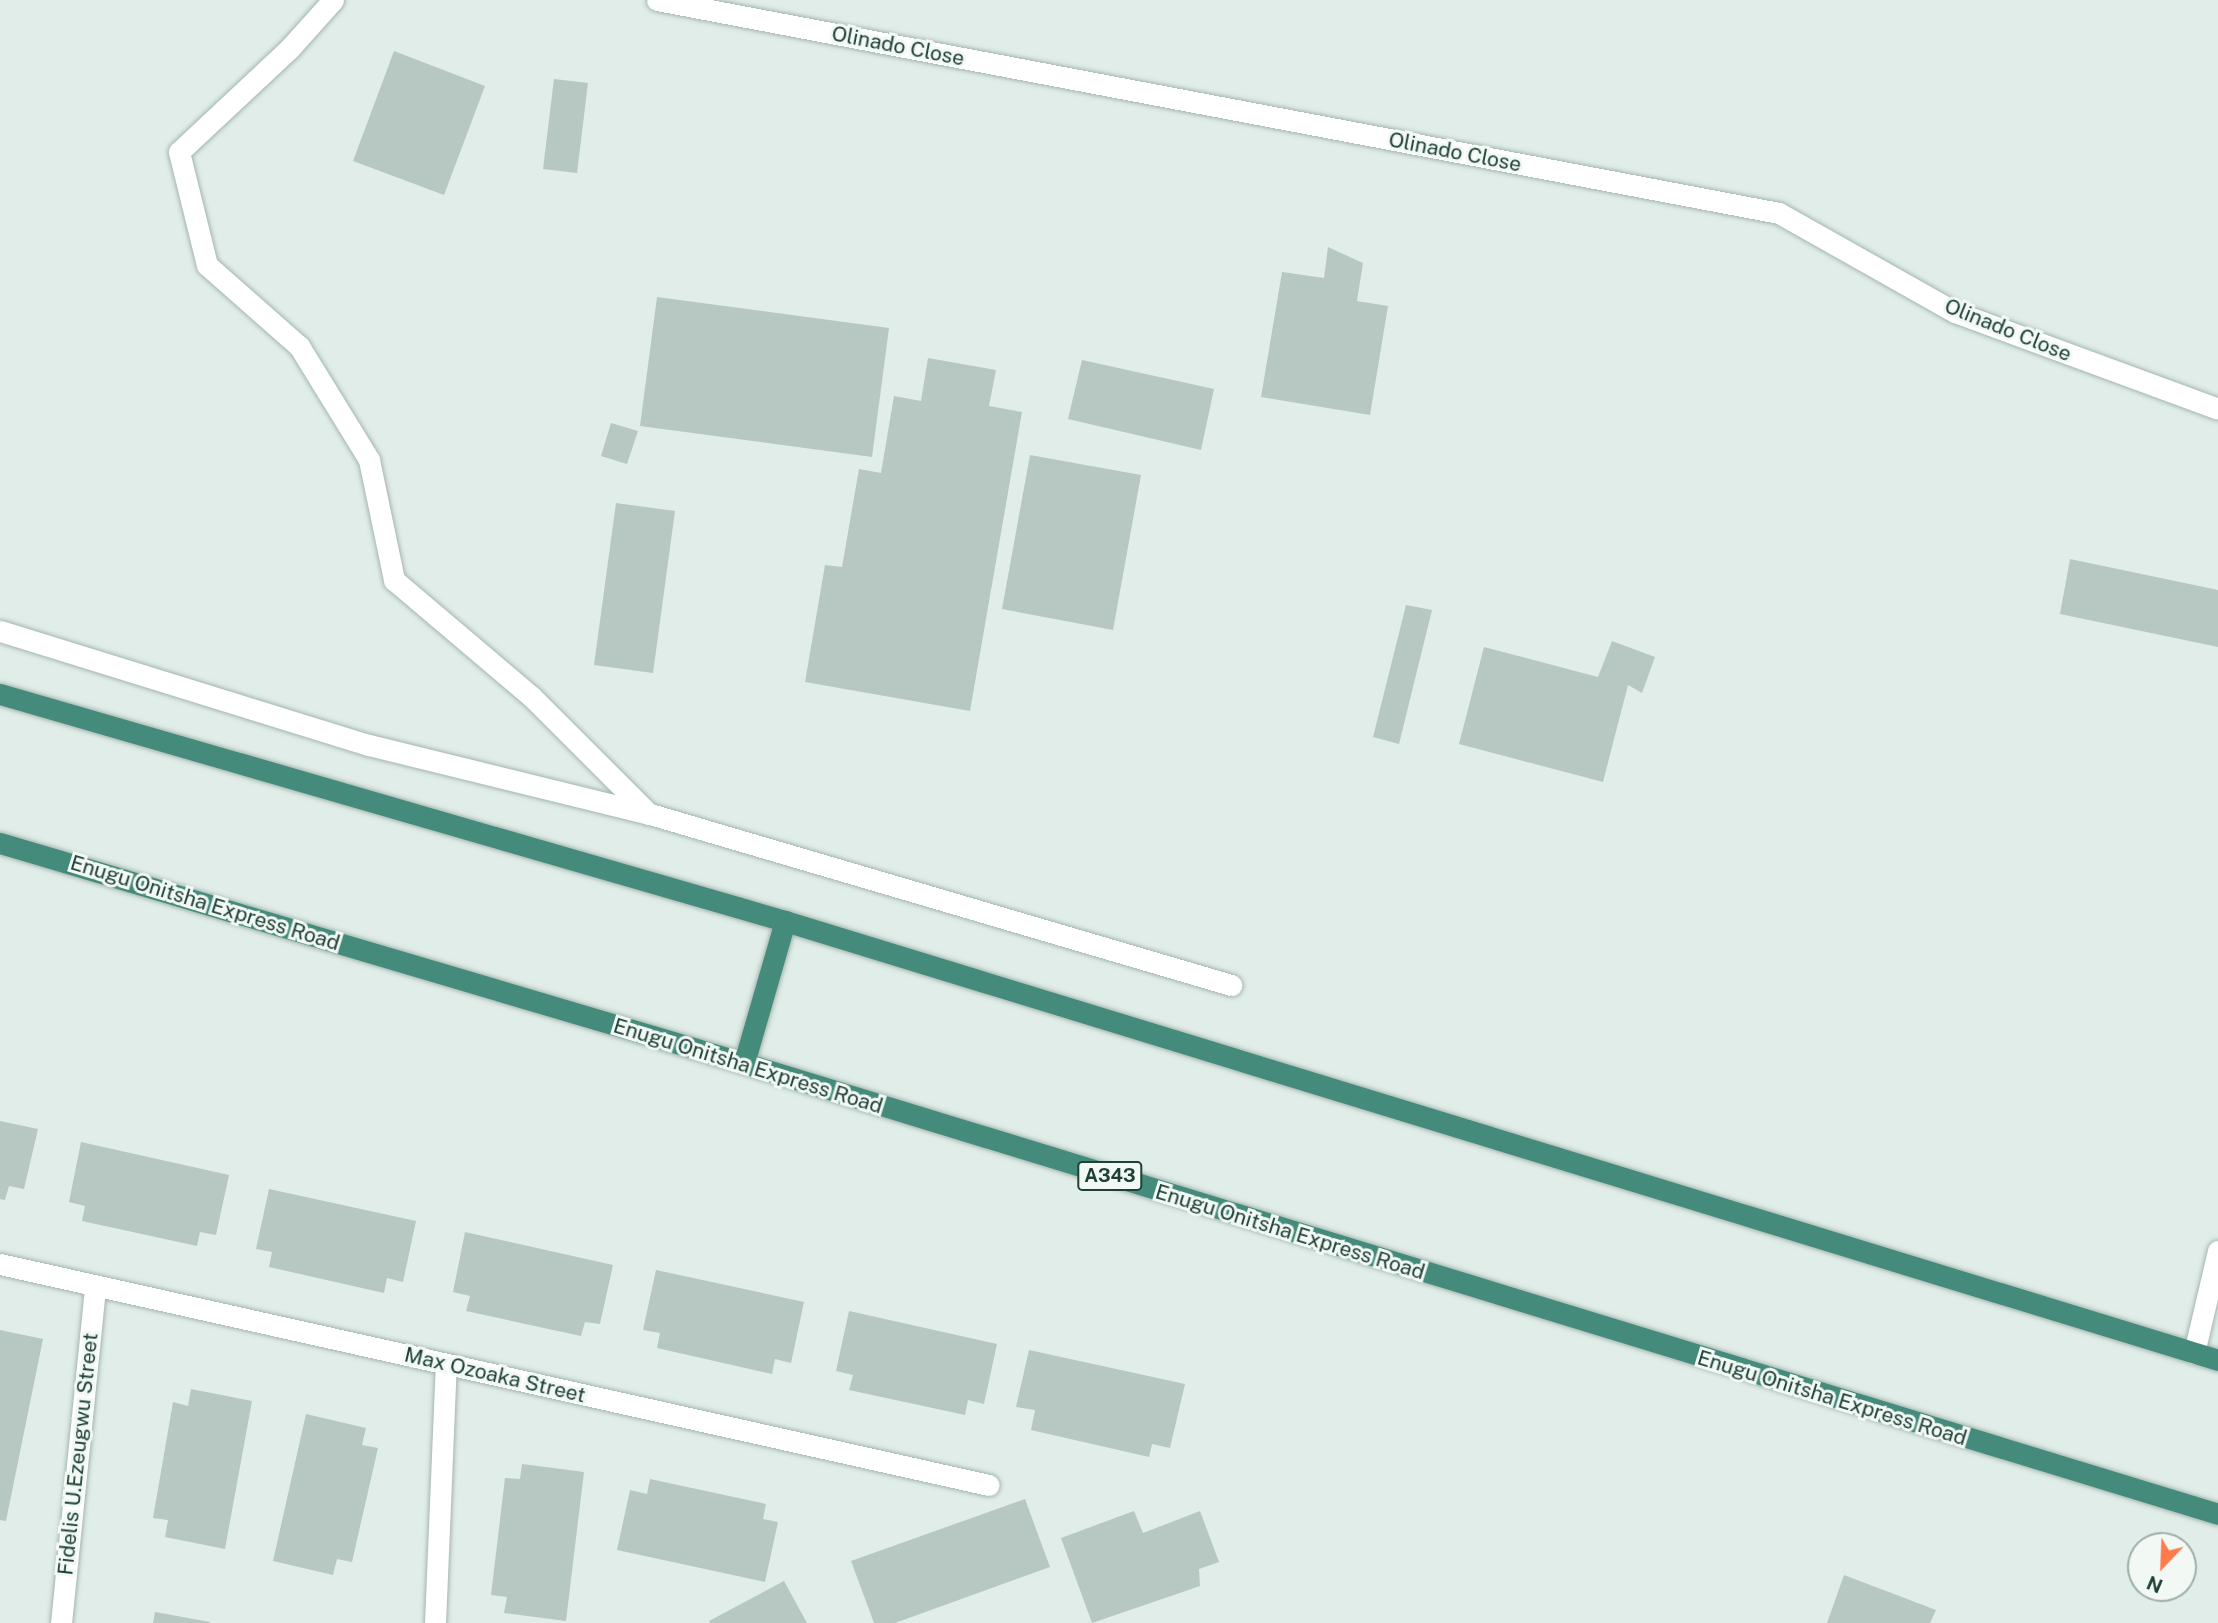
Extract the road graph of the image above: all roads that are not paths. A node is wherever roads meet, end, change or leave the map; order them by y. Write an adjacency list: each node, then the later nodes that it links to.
1 (333, 0): 6 (street)
2 (657, 0): 3 (street, Olinado Close)
3 (2218, 409)
4 (0, 631): 6 (street)
5 (0, 694): 8 (highway)
6 (650, 814): 9 (street)
7 (0, 843): 10 (highway, Enugu Onitsha Express Road / A343)
8 (785, 921): 10 (highway); 14 (highway)
9 (1231, 985)
10 (744, 1063): 18 (highway, Enugu Onitsha Express Road / A343)
11 (2218, 1251): 14 (street)
12 (0, 1264): 13 (street, Max Ozoaka Street)
13 (95, 1286): 16 (street, Max Ozoaka Street); 19 (street, Fidelis U.Ezeugwu Street)
14 (2194, 1353): 15 (highway)
15 (2218, 1360)
16 (446, 1364): 17 (street, Max Ozoaka Street); 20 (street)
17 (989, 1485)
18 (2218, 1514)
19 (61, 1623)
20 (435, 1623)

